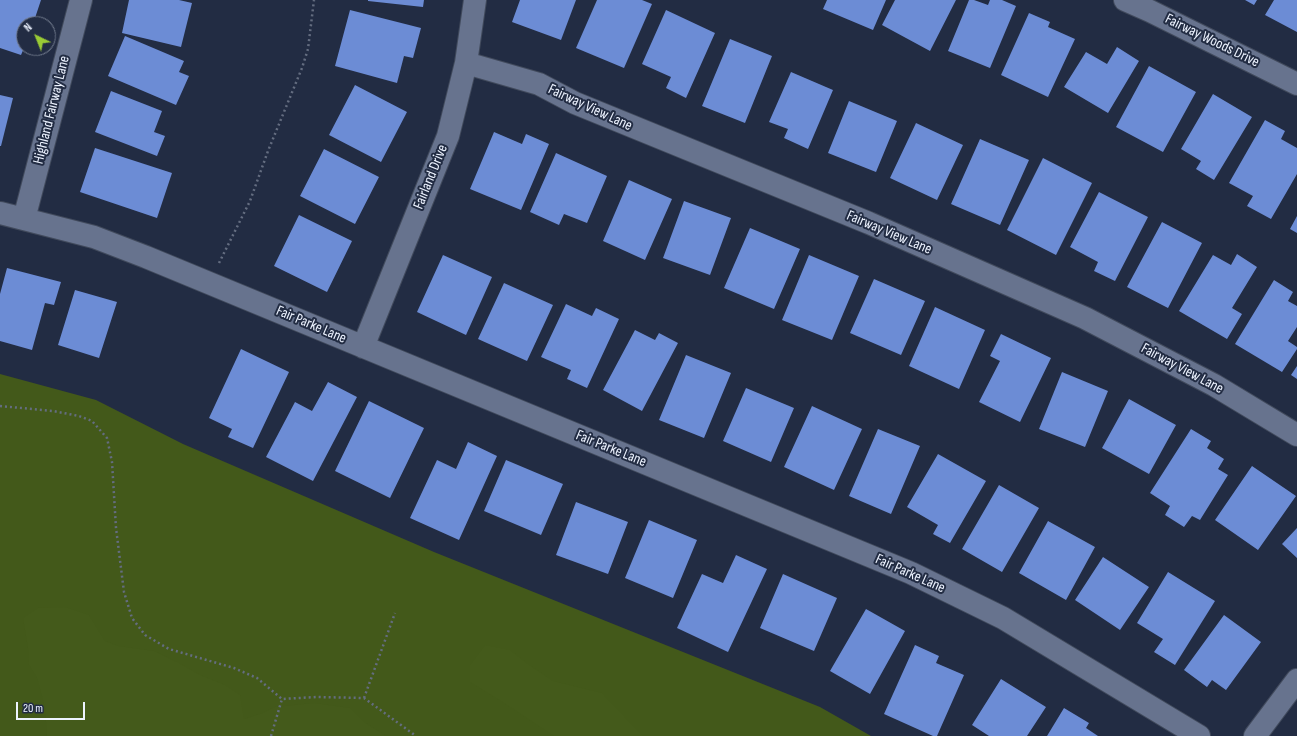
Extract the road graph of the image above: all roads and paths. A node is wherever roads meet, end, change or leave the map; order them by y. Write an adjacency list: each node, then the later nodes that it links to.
1 (80, 0): 8 (street, Highland Fairway Lane)
2 (314, 0): 9 (path)
3 (475, 0): 5 (street, Fairland Drive)
4 (1125, 0): 6 (street, Fairway Woods Drive)
5 (466, 64): 10 (street, Fairland Drive); 12 (street, Fairway View Lane)
6 (1297, 84)
7 (0, 213): 8 (street, Fair Parke Lane)
8 (24, 219): 9 (street, Fair Parke Lane)
9 (211, 284): 10 (street, Fair Parke Lane)
10 (363, 347): 19 (street, Fair Parke Lane)
11 (0, 406): 16 (path)
12 (1297, 435)
13 (395, 613): 15 (path)
14 (1297, 680): 20 (street)
15 (364, 698): 16 (path); 18 (path)
16 (282, 699): 17 (path)
17 (271, 736)
18 (416, 736)
19 (1198, 736)
20 (1255, 736)

